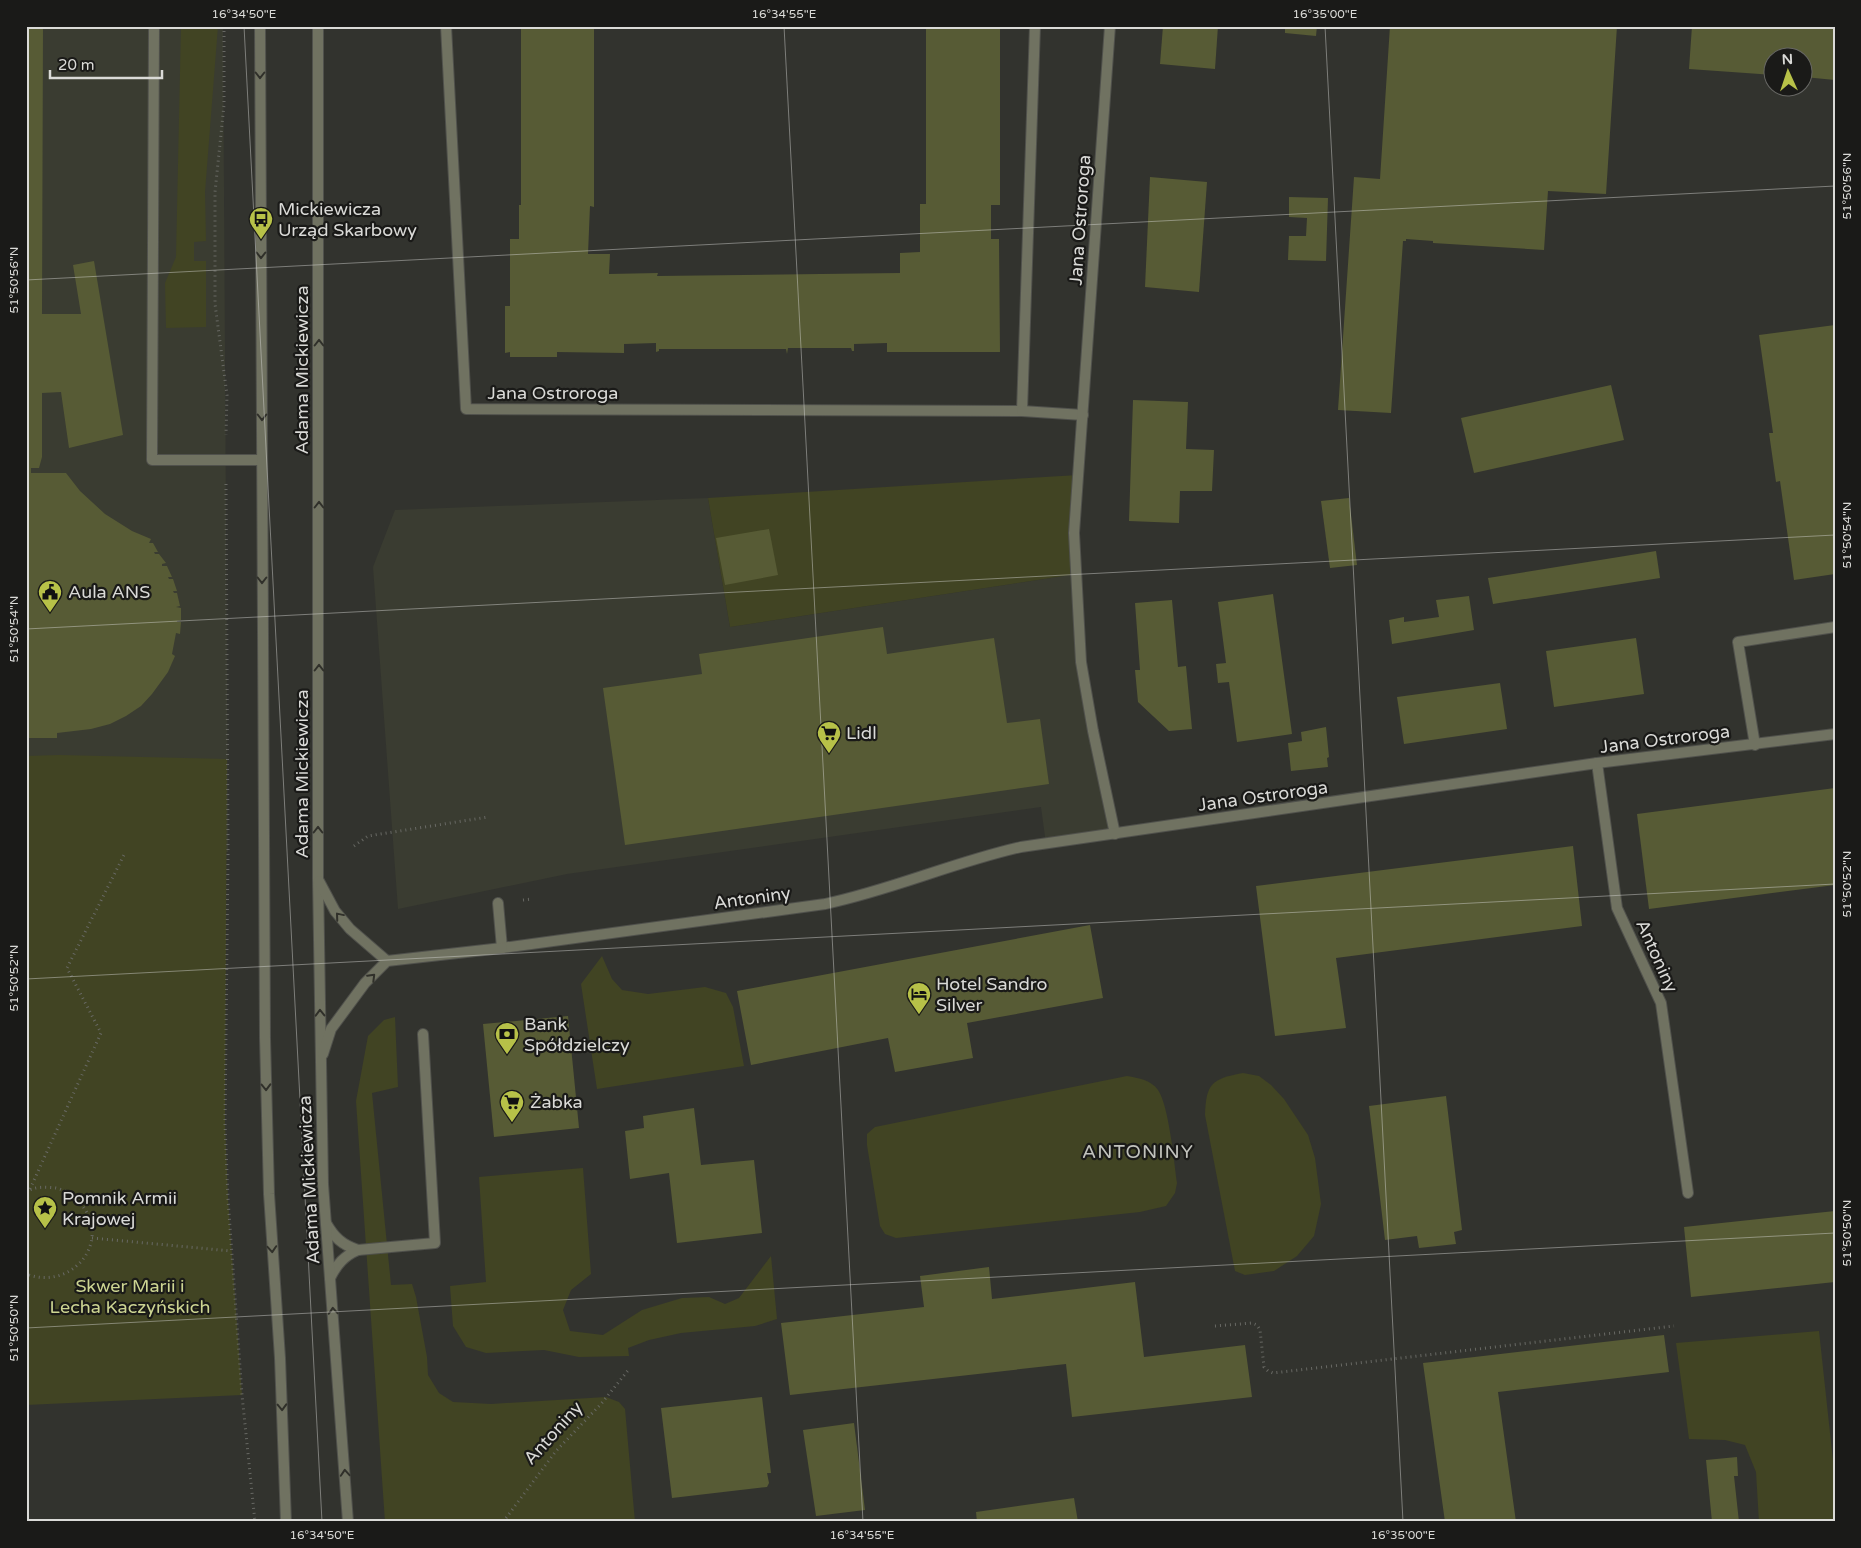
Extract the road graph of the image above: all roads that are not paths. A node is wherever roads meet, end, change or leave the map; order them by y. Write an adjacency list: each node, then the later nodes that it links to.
1 (154, 26): 9 (street)
2 (260, 26): 9 (street, one-way to 9)
3 (318, 26): 15 (street, Adama Mickiewicza, one-way to 3)
4 (446, 26): 7 (street, Jana Ostroroga)
5 (1035, 26): 7 (street)
6 (1110, 26): 8 (street, Jana Ostroroga)
7 (1022, 411): 8 (street, Jana Ostroroga)
8 (1083, 415): 14 (street, Jana Ostroroga)
9 (262, 460): 25 (street, one-way to 25)
10 (1835, 628): 12 (street)
11 (1835, 734): 12 (street, Jana Ostroroga)
12 (1755, 744): 13 (street, Jana Ostroroga)
13 (1597, 764): 14 (street, Jana Ostroroga); 21 (street, Antoniny)
14 (1115, 834): 17 (street, Antoniny)
15 (318, 879): 18 (street, one-way to 15); 20 (street, Adama Mickiewicza, one-way to 15)
16 (498, 903): 17 (street)
17 (502, 948): 18 (street, Antoniny)
18 (387, 961): 20 (street, one-way to 18)
19 (423, 1034): 23 (street)
20 (321, 1062): 22 (street, Adama Mickiewicza)
21 (1688, 1193)
22 (326, 1223): 23 (street); 24 (street, Adama Mickiewicza)
23 (358, 1250): 24 (street)
24 (330, 1278): 26 (street, Adama Mickiewicza, one-way to 24)
25 (286, 1522)
26 (348, 1522)

